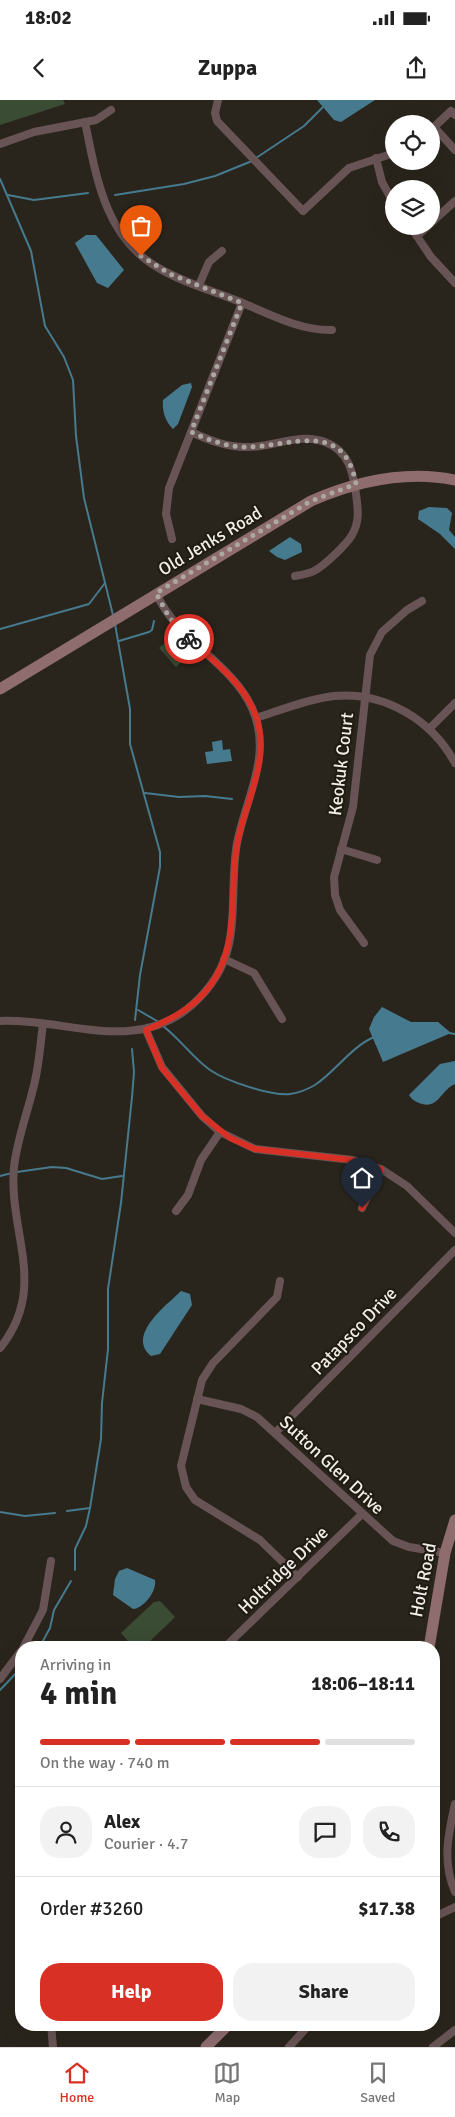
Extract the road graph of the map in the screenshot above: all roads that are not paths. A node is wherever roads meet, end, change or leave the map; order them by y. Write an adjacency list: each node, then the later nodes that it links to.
1 (218, 100): 10 (street)
2 (111, 110): 4 (street)
3 (455, 116): 5 (street)
4 (85, 122): 7 (street); 17 (street)
5 (440, 122)
6 (440, 136): 8 (street)
7 (0, 144)
8 (455, 150)
9 (385, 156): 10 (street)
10 (376, 158): 11 (street)
11 (385, 188)
12 (455, 201): 13 (street)
13 (440, 215)
14 (417, 236): 16 (street)
15 (222, 251): 17 (street)
16 (455, 283)
17 (199, 285): 18 (street)
18 (242, 303): 19 (street); 20 (street)
19 (332, 330)
20 (191, 432): 22 (street); 23 (street)
21 (455, 480): 22 (street, Old Jenks Road)
22 (356, 484): 24 (street); 25 (street, Old Jenks Road)
23 (172, 538)
24 (295, 576)
25 (156, 593): 27 (street, Old Jenks Road); 30 (street)
26 (422, 601): 28 (street, Keokuk Court)
27 (0, 689)
28 (365, 697): 30 (street); 31 (street); 33 (street, Keokuk Court)
29 (455, 703): 31 (street)
30 (256, 718): 36 (street)
31 (429, 729): 32 (street)
32 (455, 763)
33 (341, 849): 34 (street); 35 (street, Keokuk Court)
34 (377, 860)
35 (364, 943)
36 (224, 959): 37 (street); 40 (street)
37 (282, 1019)
38 (0, 1021): 39 (street)
39 (43, 1024): 40 (street); 48 (street)
40 (146, 1030): 41 (street)
41 (220, 1132): 42 (street); 44 (street)
42 (381, 1169): 43 (street); 45 (street)
43 (362, 1208)
44 (176, 1212)
45 (455, 1233)
46 (455, 1250): 50 (street, Patapsco Drive)
47 (280, 1281): 49 (street)
48 (0, 1348)
49 (197, 1399): 50 (street, Sutton Glen Drive); 55 (street)
50 (276, 1433): 51 (street, Sutton Glen Drive)
51 (362, 1514): 53 (street, Sutton Glen Drive); 55 (street, Holtridge Drive)
52 (455, 1520): 53 (street, Holt Road)
53 (445, 1553): 58 (street, Holt Road)
54 (51, 1560): 56 (street)
55 (298, 1577): 57 (street, Holtridge Drive)
56 (28, 1641)
57 (231, 1641)
58 (430, 1641)
59 (15, 1659): 60 (street)
60 (0, 1678)
61 (455, 1804): 62 (street)
62 (455, 1892)
63 (455, 1907): 64 (street)
64 (440, 1914)
65 (455, 2030): 72 (street)
66 (52, 2031): 69 (street)
67 (222, 2031): 70 (street)
68 (304, 2031): 71 (street)
69 (53, 2047)
70 (206, 2047)
71 (289, 2047)
72 (433, 2047)

